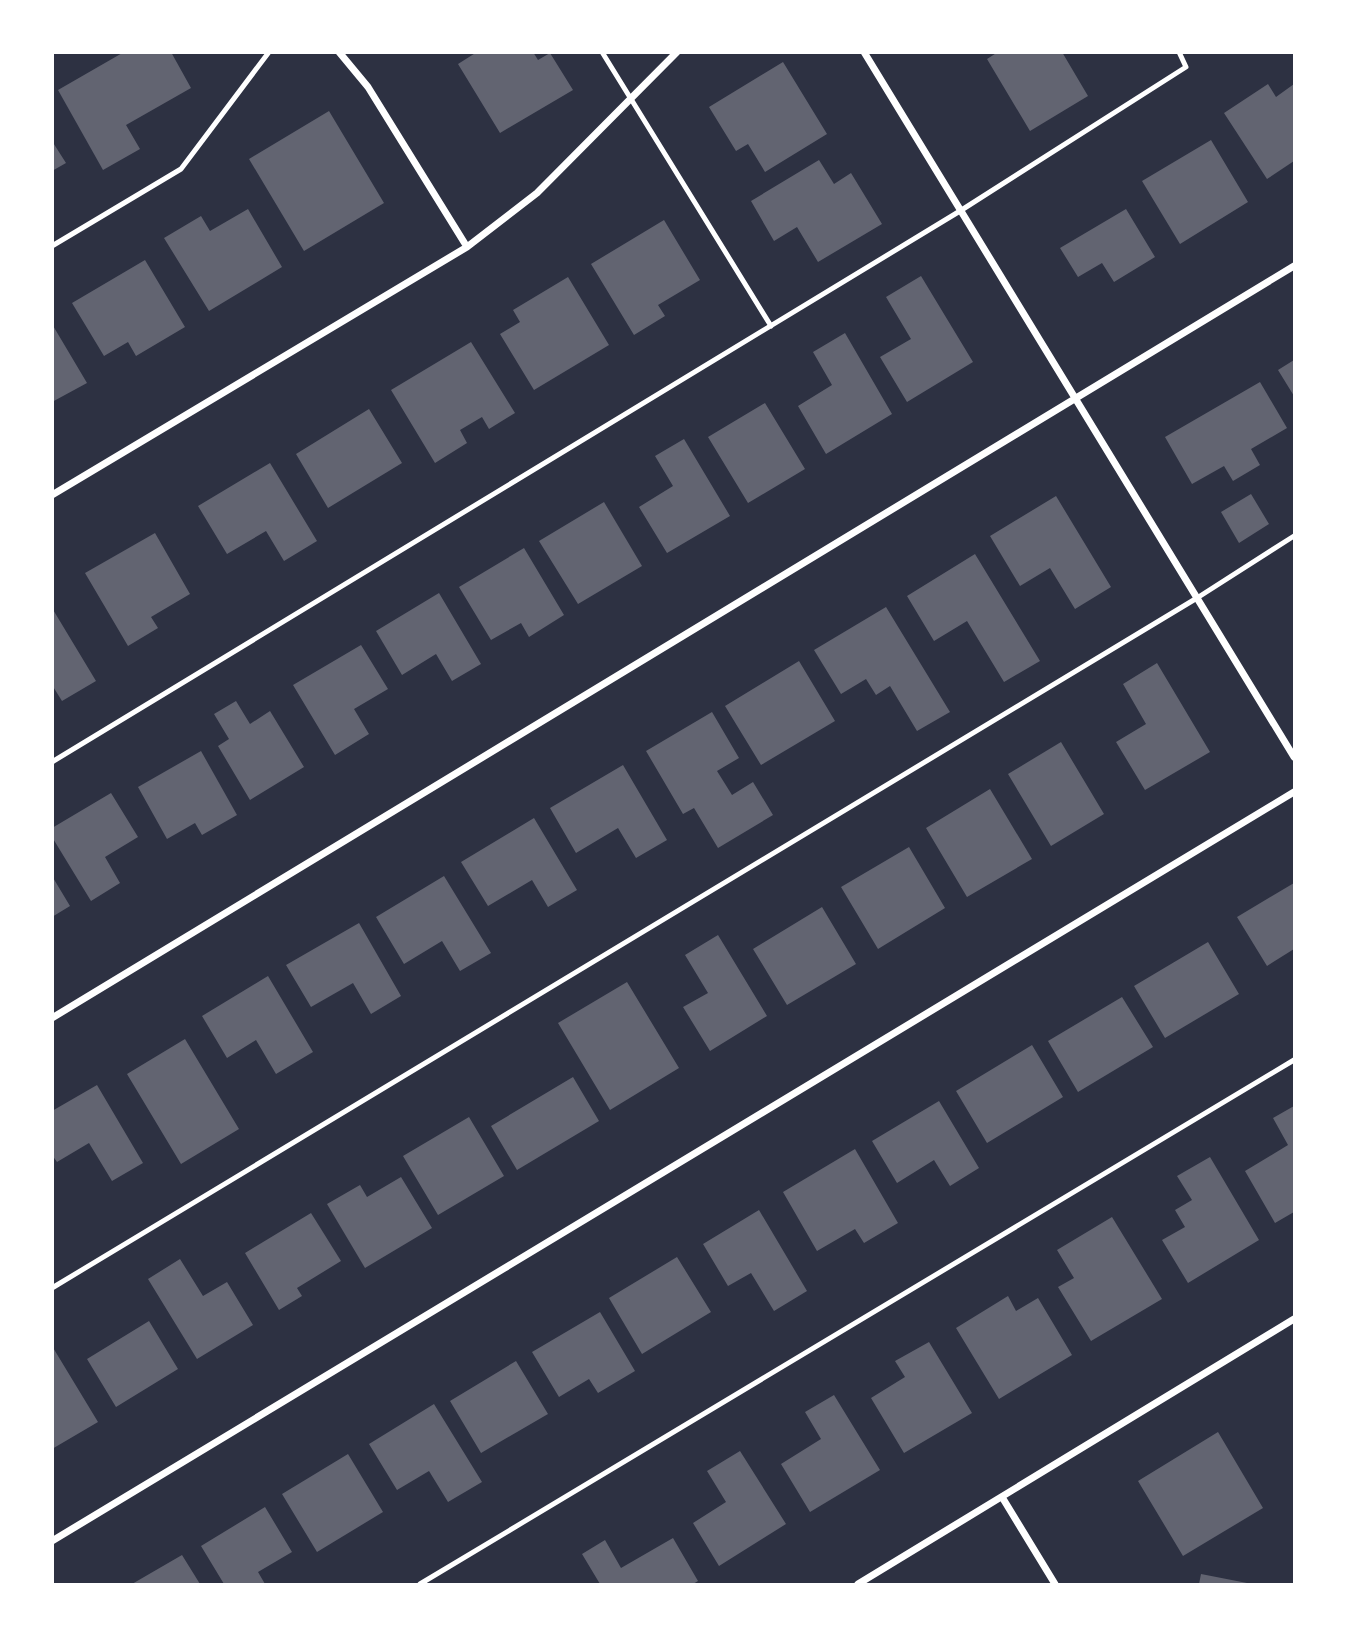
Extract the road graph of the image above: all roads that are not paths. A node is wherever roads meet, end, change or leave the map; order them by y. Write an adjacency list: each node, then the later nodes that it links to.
1 (269, 52): 9 (lane)
2 (339, 52): 10 (street)
3 (603, 52): 7 (lane)
4 (677, 52): 7 (street)
5 (863, 52): 8 (street)
6 (1179, 52): 8 (lane)
7 (632, 99): 10 (street); 12 (lane)
8 (960, 211): 12 (lane); 13 (street)
9 (52, 246)
10 (467, 247): 14 (street)
11 (1294, 266): 13 (street)
12 (771, 326): 18 (lane)
13 (1075, 400): 16 (street); 20 (street)
14 (52, 495)
15 (1294, 536): 16 (lane)
16 (1197, 598): 17 (street); 22 (lane)
17 (1294, 757)
18 (52, 762)
19 (1294, 792): 25 (street)
20 (52, 1018)
21 (1294, 1060): 26 (lane)
22 (52, 1287)
23 (1294, 1319): 24 (street)
24 (1002, 1497): 27 (street); 28 (street)
25 (52, 1541)
26 (420, 1584)
27 (858, 1584)
28 (1055, 1584)

